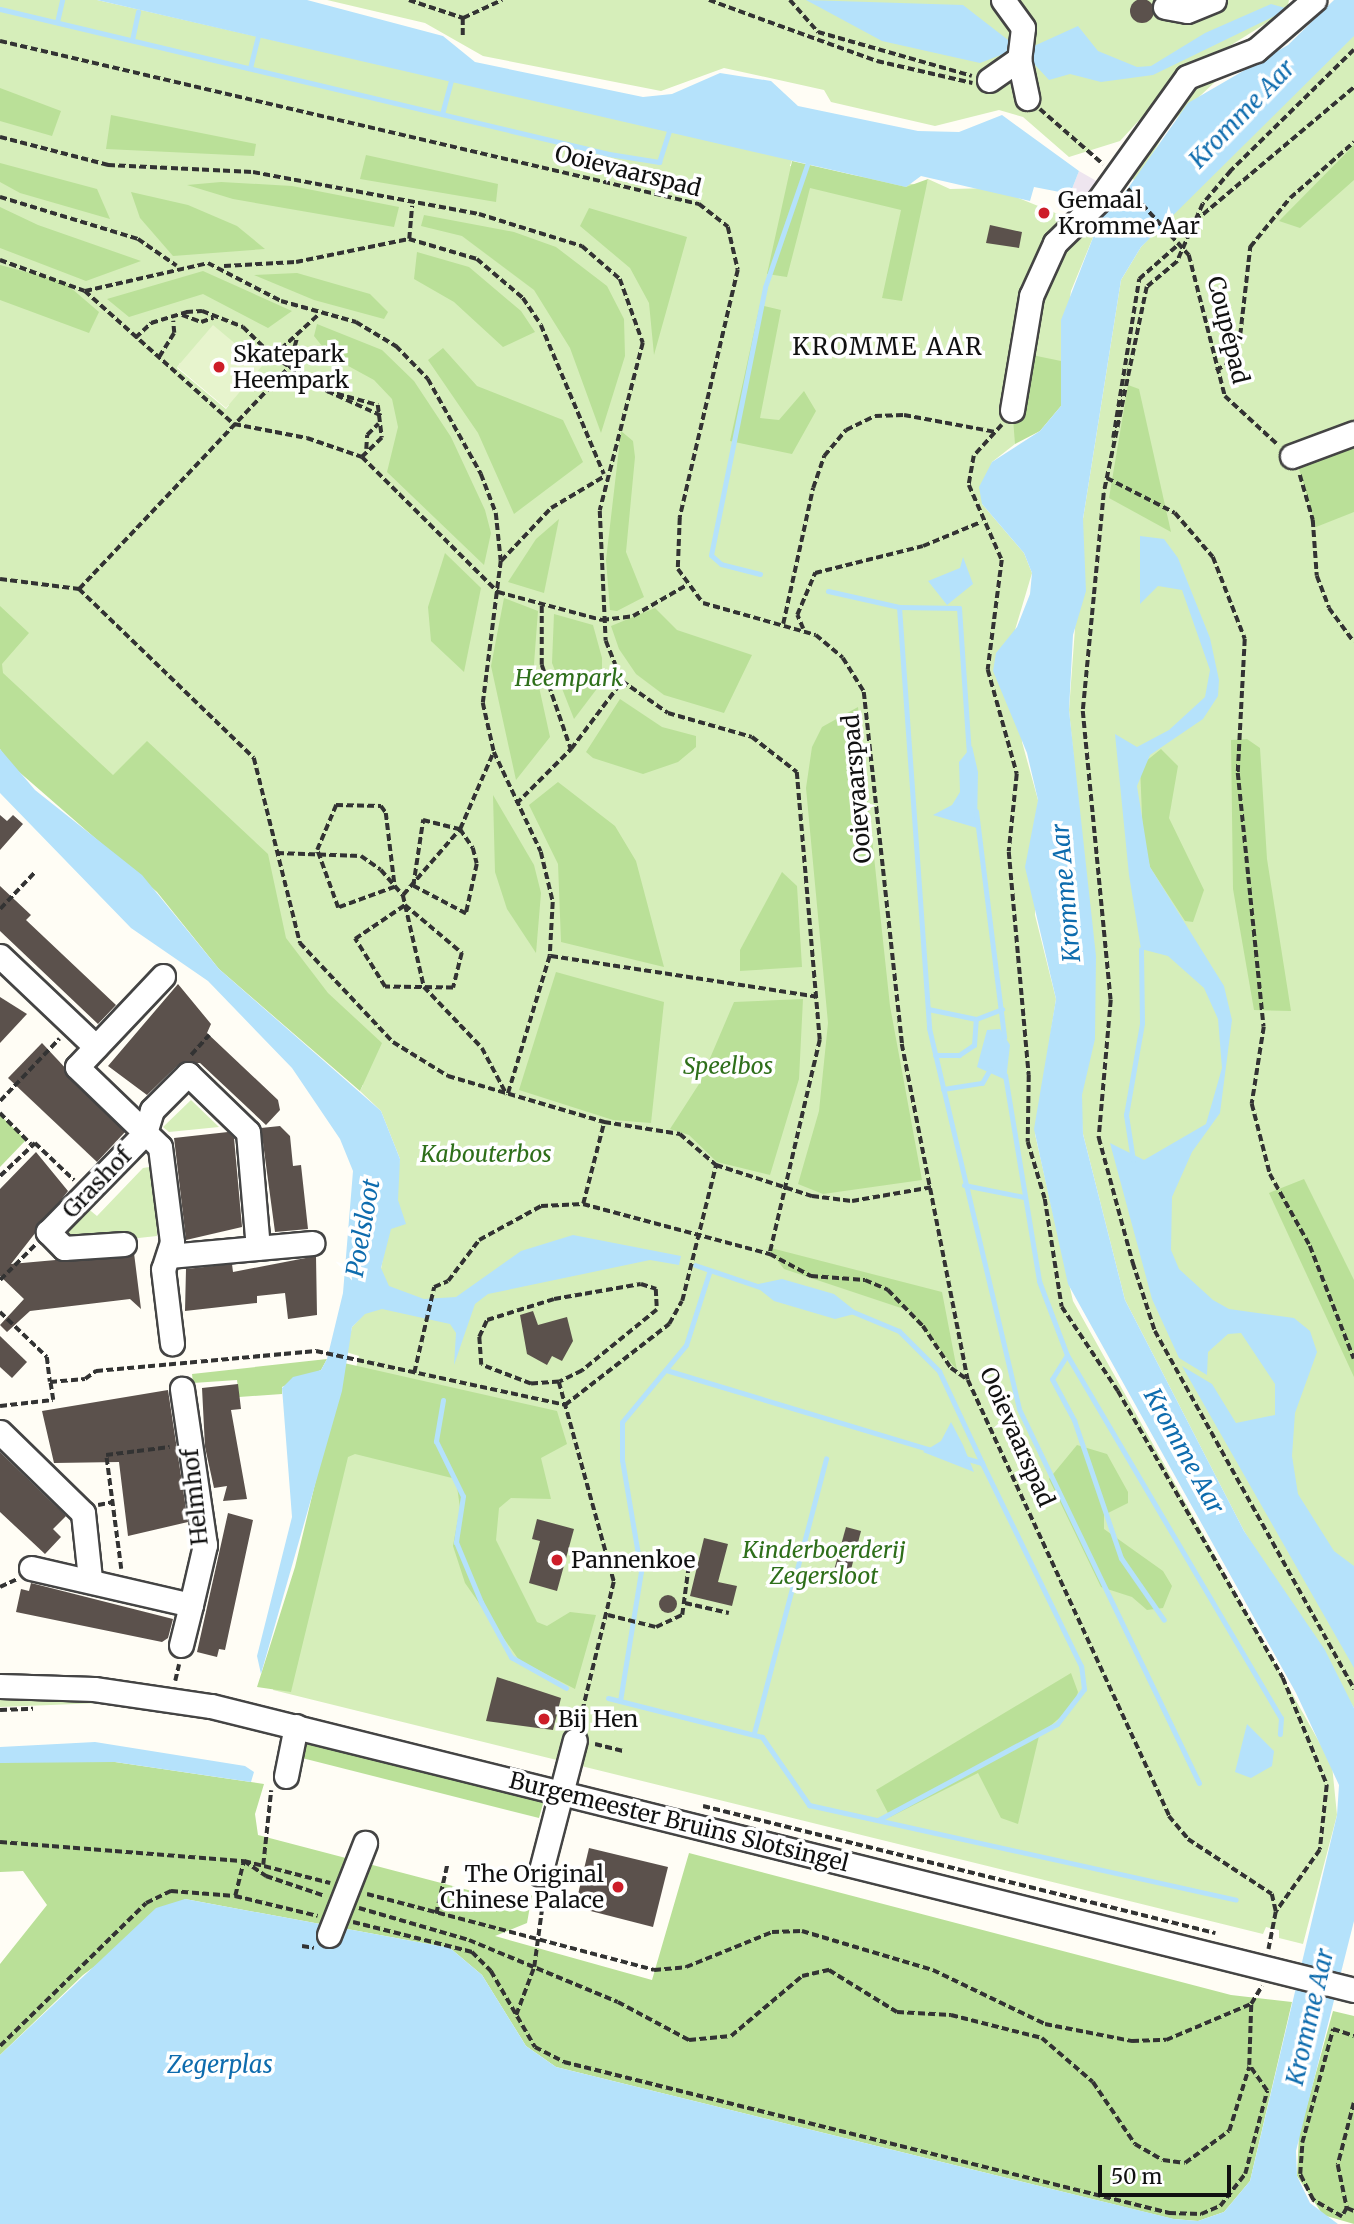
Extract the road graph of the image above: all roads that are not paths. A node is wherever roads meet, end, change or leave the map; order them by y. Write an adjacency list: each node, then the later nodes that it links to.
1 (1003, 0): 6 (street)
2 (1031, 0): 6 (street)
3 (1214, 0): 5 (street)
4 (1312, 0): 10 (street)
5 (1165, 7)
6 (1018, 20): 7 (street)
7 (1022, 51): 8 (street); 9 (street)
8 (989, 80)
9 (1027, 97)
10 (1012, 410)
11 (1354, 433): 12 (street)
12 (1292, 456)
13 (4, 967): 15 (street)
14 (163, 976): 15 (street, Grashof)
15 (96, 1047): 16 (street, Grashof)
16 (145, 1133): 17 (street, Grashof); 19 (street, Grashof); 20 (street, Grashof)
17 (124, 1244)
18 (312, 1244): 19 (street)
19 (258, 1248): 20 (street)
20 (169, 1256): 21 (street, Grashof)
21 (172, 1343)
22 (182, 1389): 26 (street, Helmhof)
23 (0, 1432): 25 (street)
24 (31, 1569): 25 (street)
25 (90, 1579): 26 (street)
26 (191, 1605): 27 (street, Helmhof)
27 (181, 1645)
28 (0, 1686): 29 (street, Burgemeester Bruins Slotsingel)
29 (296, 1726): 31 (street); 32 (street, Burgemeester Bruins Slotsingel)
30 (575, 1740): 32 (street)
31 (279, 1780)
32 (562, 1794): 34 (street); 36 (street, Burgemeester Bruins Slotsingel)
33 (365, 1843): 35 (street)
34 (540, 1874)
35 (336, 1910)
36 (1350, 1989)

